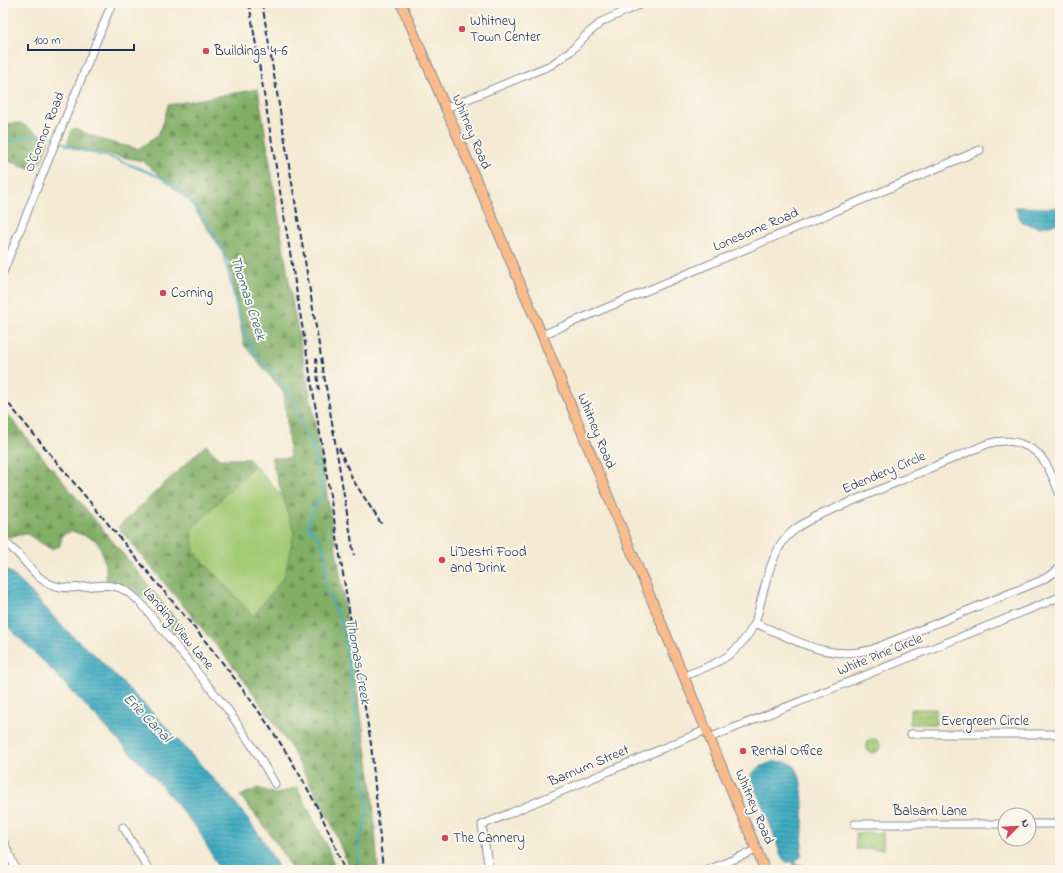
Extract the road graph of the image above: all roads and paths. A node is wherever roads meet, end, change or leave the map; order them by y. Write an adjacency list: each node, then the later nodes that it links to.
1 (112, 3): 6 (street, O'Connor Road)
2 (401, 3): 4 (main road, Whitney Road)
3 (644, 3): 4 (street)
4 (446, 108): 7 (main road, Whitney Road)
5 (980, 150): 7 (street, Lonesome Road)
6 (3, 272)
7 (542, 335): 13 (main road, Whitney Road)
8 (1060, 495): 12 (street, Edendery Circle)
9 (3, 540): 17 (street, Landing View Lane)
10 (1060, 568): 12 (street)
11 (1060, 597): 14 (street, White Pine Circle)
12 (755, 623): 13 (street, Edendery Circle)
13 (684, 676): 14 (main road, Whitney Road)
14 (708, 734): 24 (main road, Whitney Road); 27 (street, Barnum Street)
15 (911, 734): 16 (street, Evergreen Circle)
16 (1060, 734)
17 (275, 784)
18 (855, 824): 19 (street, Balsam Lane)
19 (997, 824)
20 (1037, 824): 21 (street)
21 (1060, 824)
22 (123, 827): 26 (street)
23 (3, 840): 25 (street)
24 (756, 850): 28 (street); 29 (main road, Whitney Road)
25 (16, 870)
26 (149, 870)
27 (489, 870)
28 (708, 870)
29 (765, 870)

